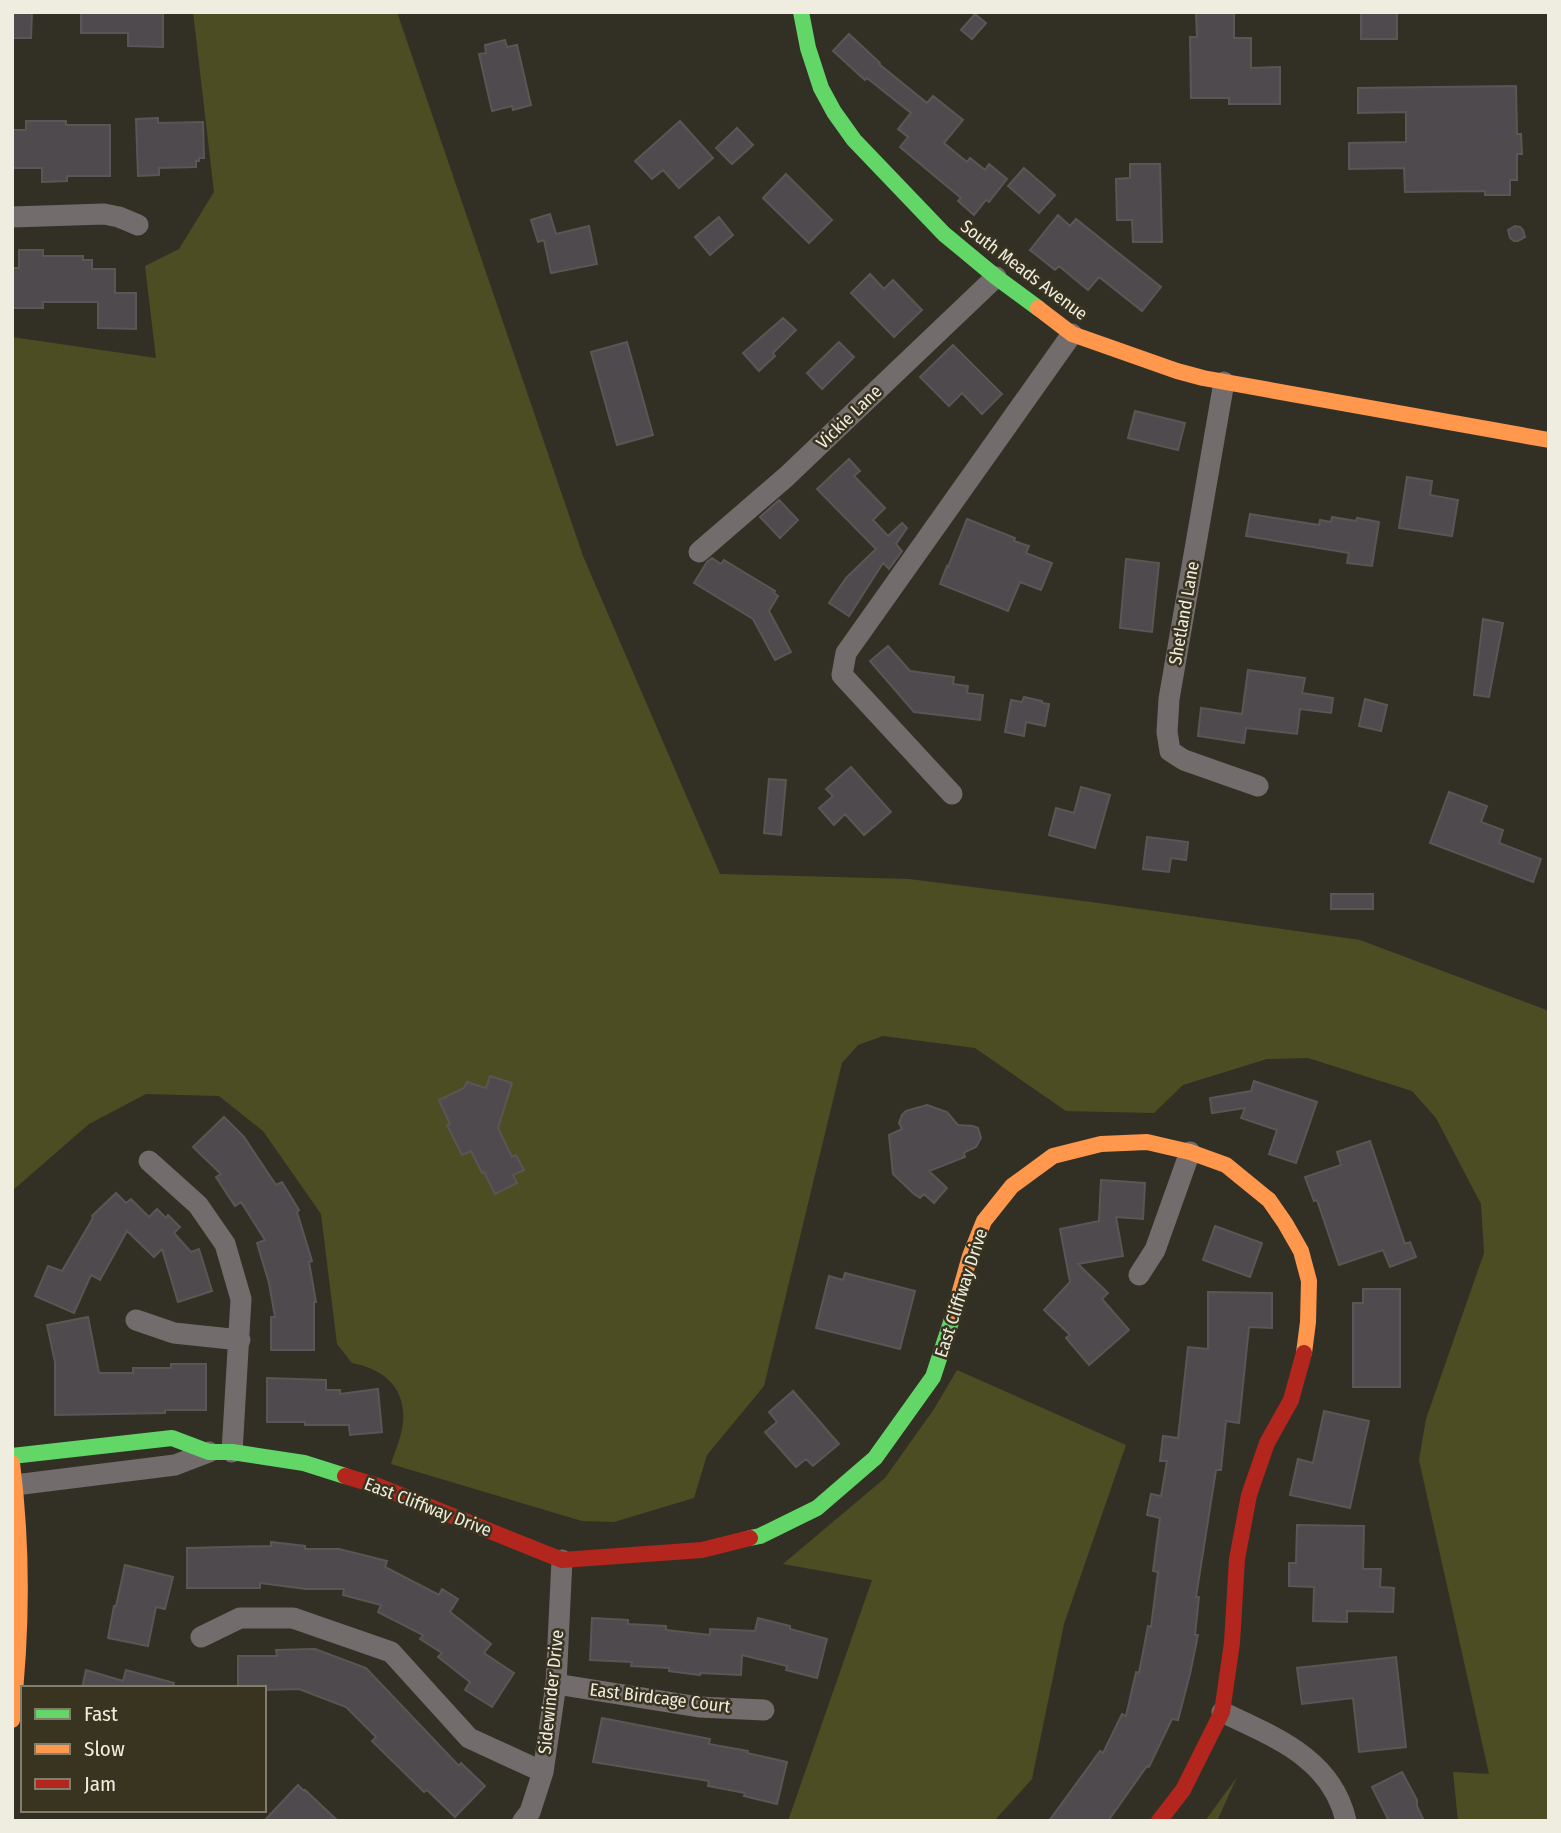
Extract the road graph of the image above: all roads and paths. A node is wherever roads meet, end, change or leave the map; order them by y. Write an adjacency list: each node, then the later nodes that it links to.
1 (801, 12): 4 (street, South Meads Avenue)
2 (12, 217): 3 (street)
3 (138, 225)
4 (996, 277): 5 (street, South Meads Avenue); 8 (street, Vickie Lane)
5 (1073, 334): 6 (street, South Meads Avenue); 10 (street)
6 (1224, 382): 7 (street, South Meads Avenue); 9 (street, Shetland Lane)
7 (1549, 440)
8 (699, 552)
9 (1258, 786)
10 (952, 794)
11 (1191, 1152): 13 (street); 21 (street, East Cliffway Drive); 25 (street, East Cliffway Drive)
12 (149, 1161): 15 (street)
13 (1139, 1275)
14 (136, 1320): 15 (street)
15 (240, 1340): 17 (street)
16 (209, 1452): 17 (street, East Cliffway Drive); 18 (street, East Cliffway Drive); 20 (street, East Cliffway Drive)
17 (232, 1452): 21 (street, East Cliffway Drive)
18 (12, 1456)
19 (12, 1463): 20 (street)
20 (15, 1485): 26 (street)
21 (562, 1560): 23 (street, Sidewinder Drive)
22 (201, 1637): 27 (street)
23 (556, 1684): 24 (street, East Birdcage Court); 27 (street, Sidewinder Drive)
24 (764, 1710)
25 (1222, 1712): 29 (street, East Cliffway Drive); 30 (street)
26 (12, 1720)
27 (543, 1772): 28 (street, Sidewinder Drive)
28 (523, 1821)
29 (1159, 1821)
30 (1346, 1821)

